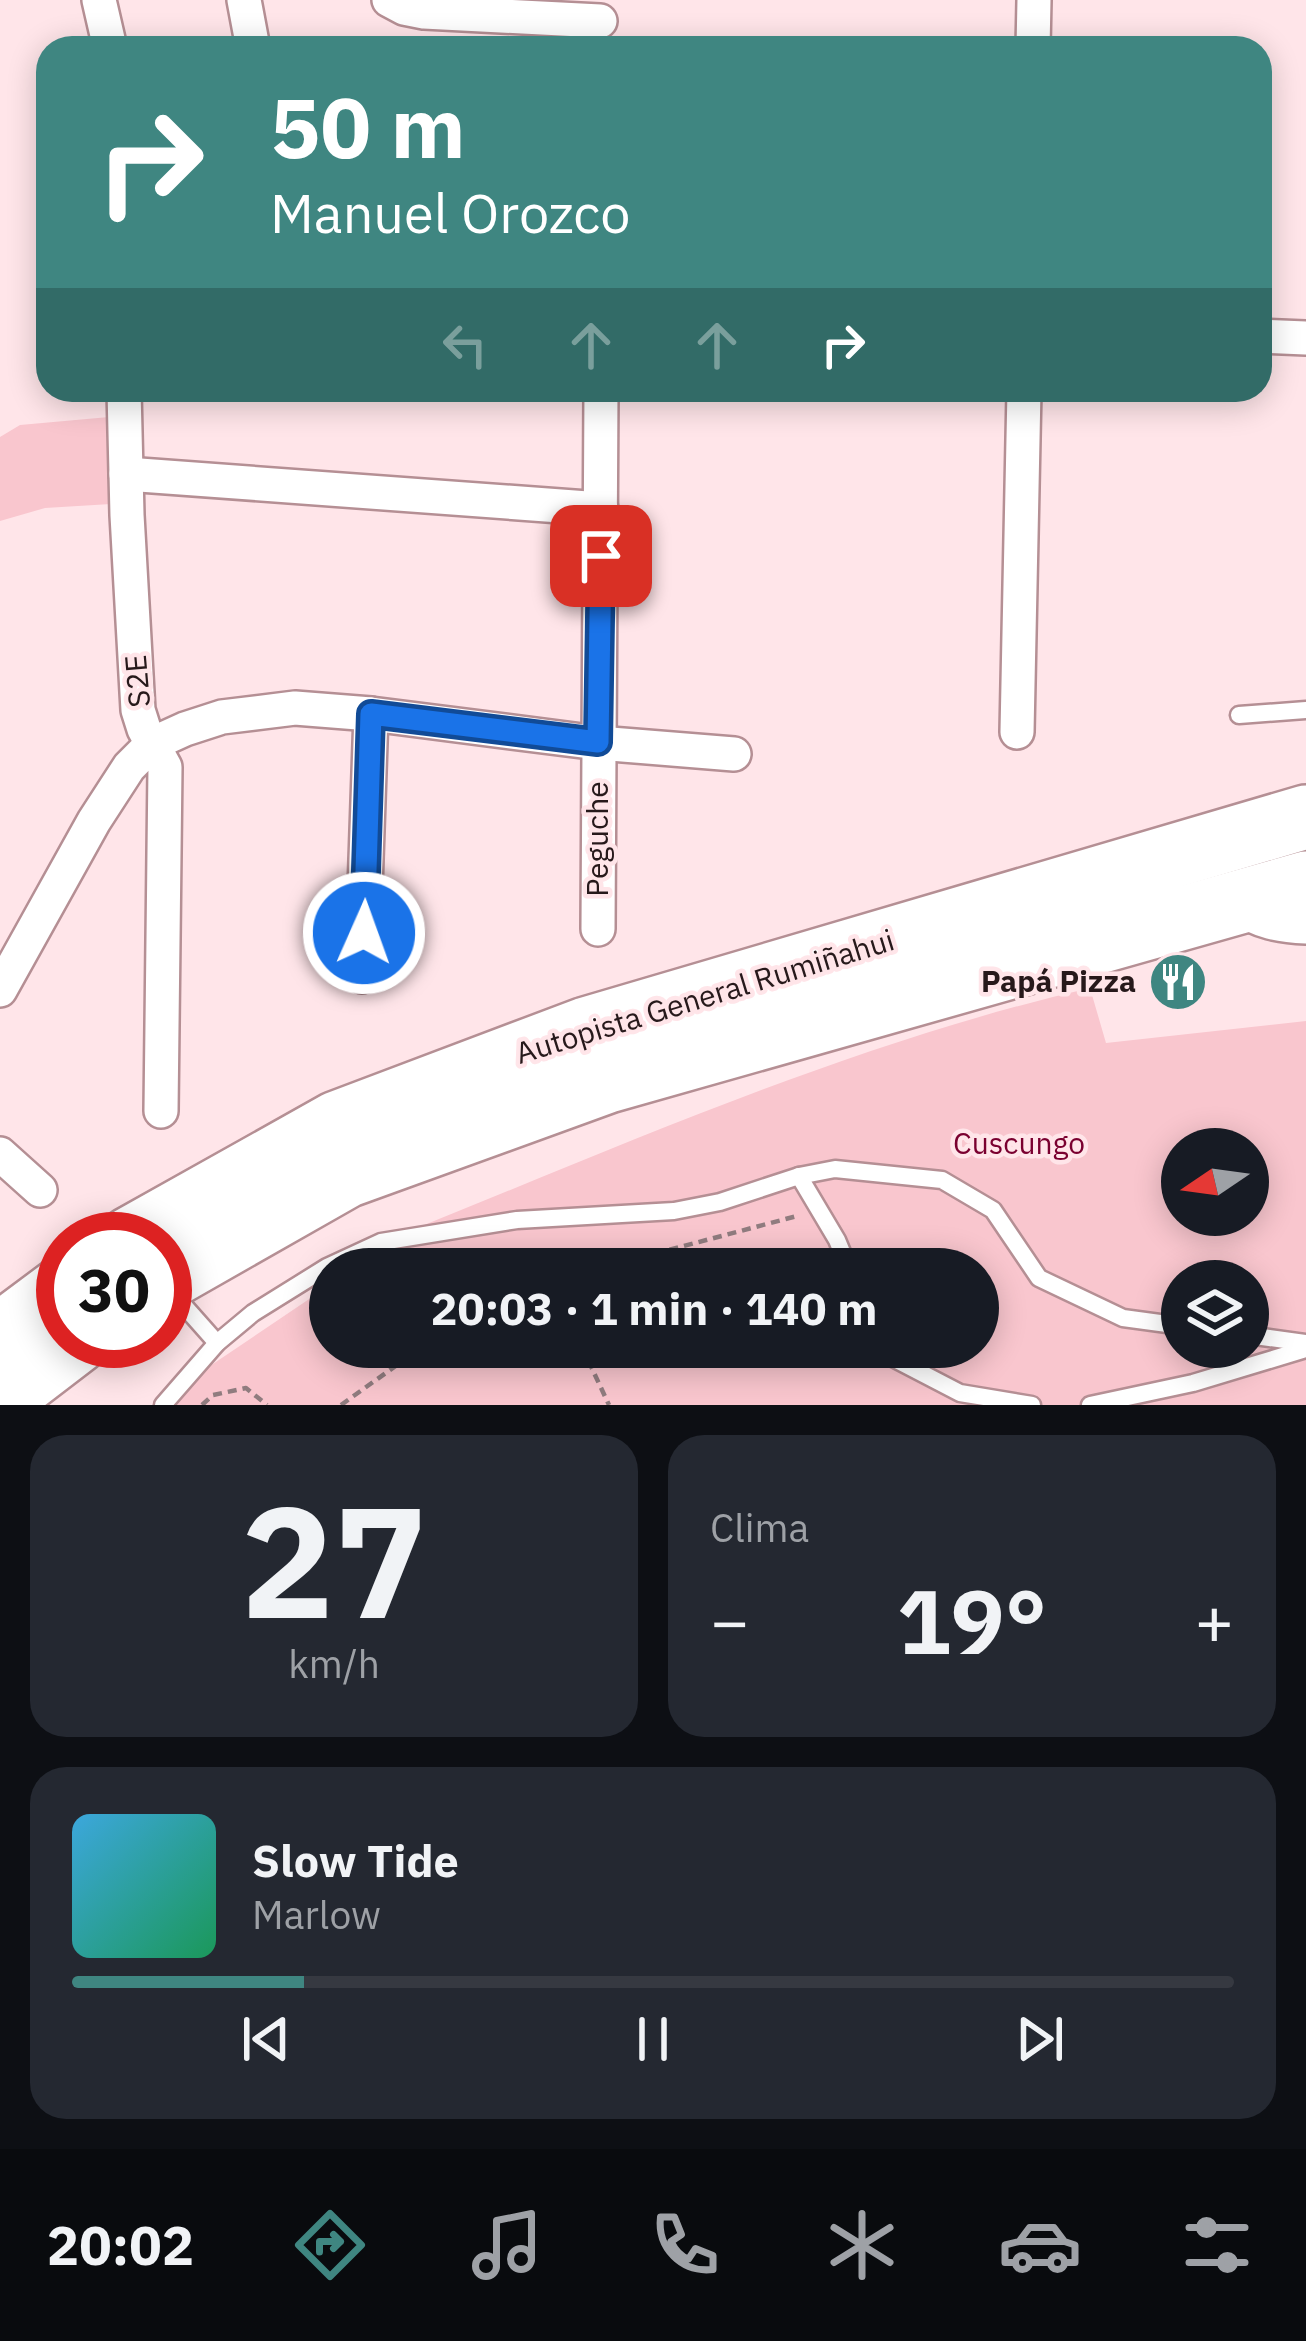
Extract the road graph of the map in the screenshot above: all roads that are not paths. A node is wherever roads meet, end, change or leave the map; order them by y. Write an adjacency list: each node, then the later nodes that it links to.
1 (99, 0): 6 (street)
2 (244, 0): 7 (street)
3 (389, 0): 5 (street)
4 (1034, 0): 8 (street)
5 (599, 23)
6 (107, 36)
7 (252, 36)
8 (1033, 36)
9 (1272, 337): 10 (street)
10 (1306, 338)
11 (124, 402): 14 (street, S2E)
12 (601, 402): 15 (street, Peguche)
13 (1024, 402): 19 (street)
14 (126, 474): 15 (street); 21 (street, S2E)
15 (601, 509): 20 (street, Peguche)
16 (1306, 710): 18 (lane)
17 (371, 714): 20 (street); 21 (street); 29 (street)
18 (1239, 716)
19 (1017, 733)
20 (598, 742): 22 (street); 27 (street, Peguche)
21 (152, 744): 28 (street); 31 (street, S2E)
22 (734, 754)
23 (1306, 817): 35 (highway, Autopista General Rumiñahui)
24 (1306, 883): 25 (highway, Autopista General Rumiñahui)
25 (1232, 903): 26 (street); 37 (highway, Autopista General Rumiñahui)
26 (1306, 927)
27 (598, 928)
28 (12, 940): 30 (street)
29 (362, 976)
30 (0, 990)
31 (161, 1111)
32 (0, 1154): 34 (street)
33 (800, 1176): 36 (lane); 40 (lane); 43 (lane)
34 (40, 1190)
35 (178, 1212)
36 (840, 1248)
37 (192, 1266)
38 (36, 1308): 41 (highway)
39 (192, 1314): 43 (lane)
40 (1161, 1323)
41 (0, 1335)
42 (1269, 1339): 44 (lane)
43 (217, 1343): 48 (lane)
44 (1306, 1346): 50 (lane)
45 (42, 1368): 47 (highway)
46 (911, 1368): 49 (lane)
47 (0, 1400)
48 (163, 1405)
49 (1032, 1405)
50 (1090, 1405)

